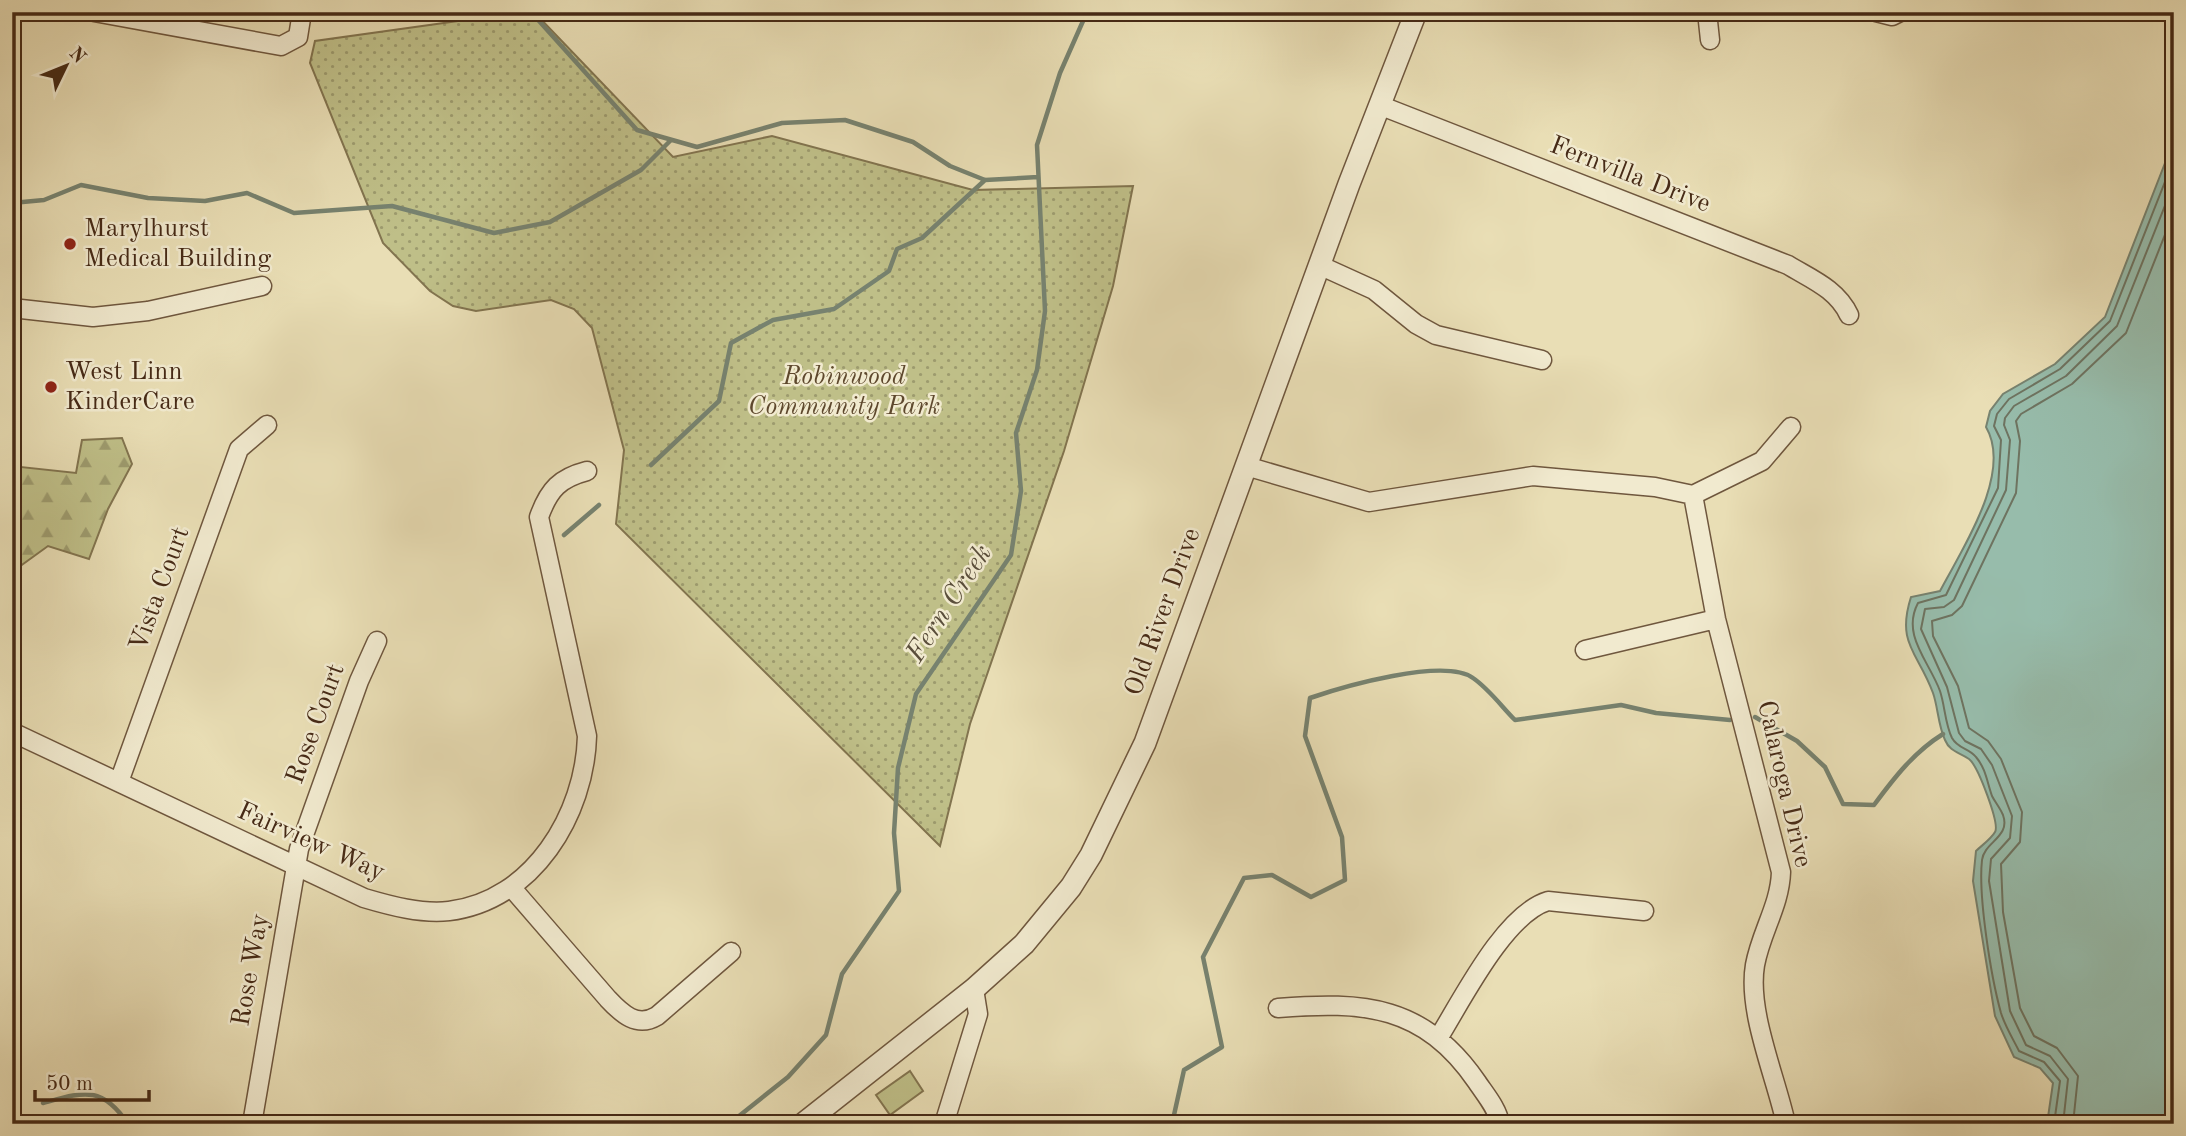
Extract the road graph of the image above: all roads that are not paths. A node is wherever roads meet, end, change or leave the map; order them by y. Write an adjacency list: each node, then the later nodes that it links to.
1 (94, 12): 2 (street)
2 (302, 12)
3 (1416, 12): 8 (street, Old River Drive)
4 (1707, 12): 7 (street)
5 (1876, 12): 6 (street)
6 (1900, 12)
7 (1710, 40)
8 (1379, 105): 9 (street, Old River Drive); 12 (street, Fernvilla Drive)
9 (1319, 265): 13 (street); 16 (street, Old River Drive)
10 (262, 286): 11 (street)
11 (12, 308)
12 (1849, 315)
13 (1542, 360)
14 (267, 425): 23 (street, Vista Court)
15 (1791, 426): 18 (street)
16 (1246, 466): 18 (street); 28 (street, Old River Drive)
17 (587, 471): 25 (street, Fairview Way)
18 (1693, 495): 19 (street, Calaroga Drive)
19 (1716, 619): 21 (street); 35 (street, Calaroga Drive)
20 (377, 641): 24 (street, Rose Court)
21 (1585, 650)
22 (12, 732): 23 (street, Fairview Way)
23 (119, 782): 24 (street, Fairview Way)
24 (296, 866): 25 (street, Fairview Way); 31 (street, Rose Way)
25 (511, 887): 27 (street)
26 (1644, 911): 30 (street)
27 (731, 952)
28 (974, 989): 32 (street, Old River Drive); 33 (street)
29 (1278, 1008): 30 (street)
30 (1439, 1037): 34 (street)
31 (251, 1124)
32 (803, 1124)
33 (944, 1124)
34 (1500, 1124)
35 (1786, 1124)

